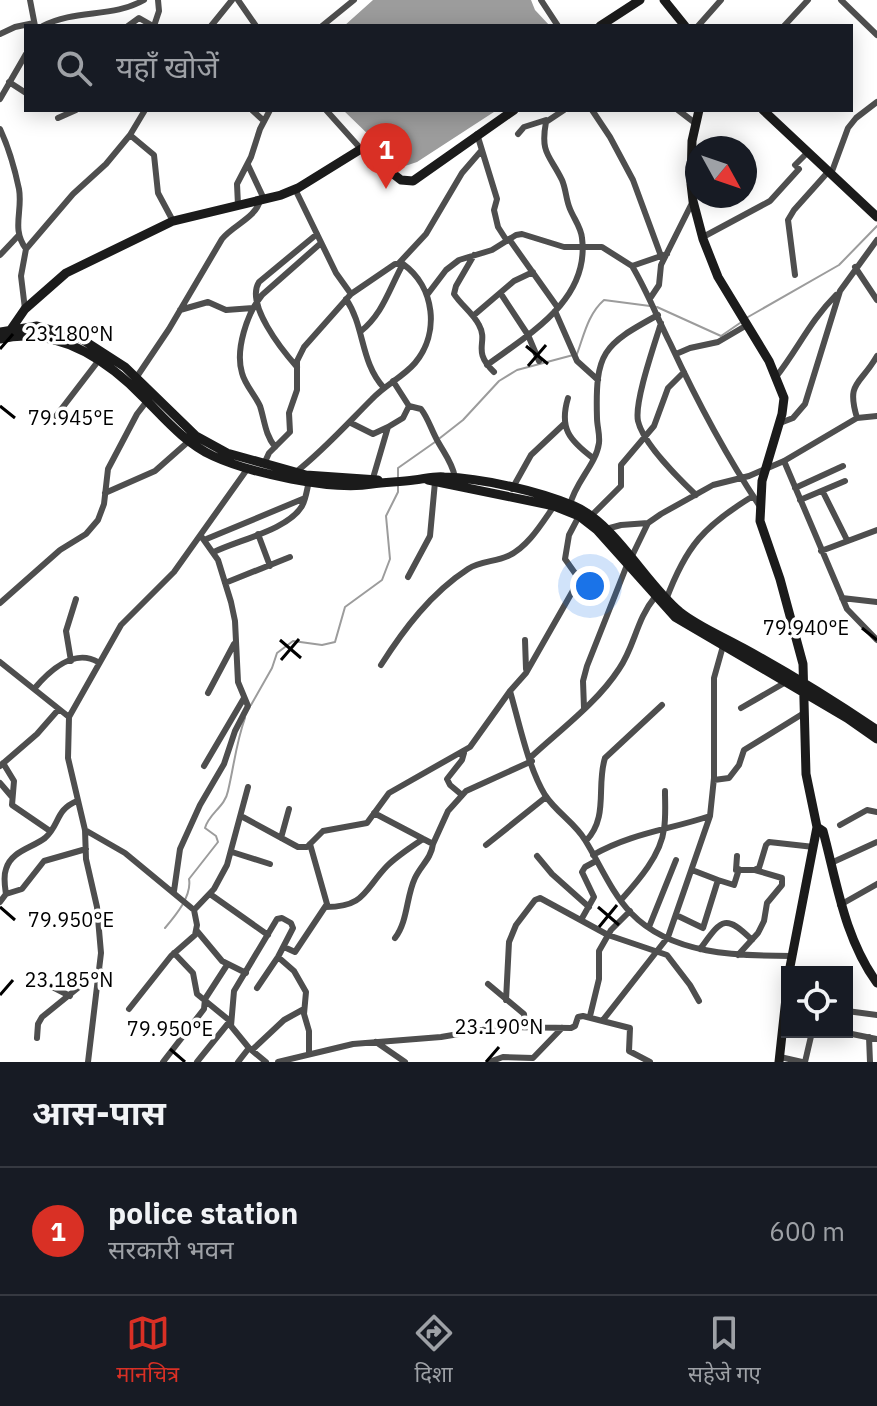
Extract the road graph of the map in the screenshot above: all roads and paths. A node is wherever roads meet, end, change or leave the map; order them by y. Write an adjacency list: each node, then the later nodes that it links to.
1 (30, 0): 15 (street)
2 (144, 0): 13 (street)
3 (158, 0): 19 (street)
4 (235, 0): 20 (street); 21 (street)
5 (354, 0): 12 (street)
6 (541, 0): 23 (street)
7 (640, 0): 24 (street)
8 (664, 0): 25 (street)
9 (721, 0): 26 (street)
10 (808, 0): 27 (street)
11 (844, 1): 30 (street)
12 (342, 3): 22 (street)
13 (133, 6): 14 (street); 16 (street)
14 (139, 18): 17 (street); 18 (street)
15 (34, 24)
16 (47, 24)
17 (131, 24)
18 (150, 24)
19 (154, 24)
20 (213, 24)
21 (254, 24)
22 (324, 24)
23 (557, 24)
24 (603, 24)
25 (683, 24)
26 (700, 24)
27 (786, 24)
28 (24, 26): 29 (street)
29 (0, 34)
30 (877, 35)
31 (24, 57): 32 (street)
32 (9, 82): 33 (street); 34 (street)
33 (24, 92)
34 (0, 99)
35 (877, 102): 60 (street)
36 (72, 112): 47 (street)
37 (144, 112): 54 (street)
38 (254, 112): 49 (street)
39 (269, 112): 49 (street)
40 (328, 112): 56 (street)
41 (511, 112): 52 (street)
42 (560, 112): 48 (street)
43 (593, 112): 78 (street)
44 (681, 112): 50 (street)
45 (698, 112): 50 (street)
46 (765, 112): 58 (street)
47 (58, 118)
48 (548, 119): 53 (street); 74 (street)
49 (264, 121): 59 (street)
50 (695, 123): 55 (street)
51 (0, 129): 69 (street)
52 (477, 134): 56 (street); 57 (street)
53 (518, 134)
54 (130, 135): 67 (street); 75 (street)
55 (693, 136)
56 (361, 149): 61 (street)
57 (481, 151): 71 (street); 79 (street)
58 (807, 153): 60 (street); 70 (street)
59 (248, 165): 62 (street); 63 (street)
60 (829, 174): 66 (street); 83 (street)
61 (295, 189): 62 (street); 68 (street)
62 (263, 199): 63 (street); 93 (street)
63 (238, 205): 67 (street)
64 (689, 208): 78 (street)
65 (695, 208): 70 (street)
66 (877, 216)
67 (173, 221): 91 (street)
68 (317, 234): 73 (street); 90 (street)
69 (18, 236): 75 (street); 76 (street)
70 (703, 237): 96 (street)
71 (508, 240): 74 (street); 77 (street); 82 (street)
72 (877, 240): 81 (street)
73 (321, 243): 87 (street); 90 (street)
74 (582, 246): 80 (street); 92 (street)
75 (26, 249): 91 (street)
76 (0, 255)
77 (474, 255): 86 (street); 94 (street)
78 (664, 255): 80 (street); 88 (street)
79 (401, 263): 86 (street); 87 (street); 97 (street)
80 (632, 266): 88 (street)
81 (855, 267): 84 (street); 89 (street)
82 (533, 272): 85 (street); 92 (street)
83 (795, 275)
84 (839, 293): 110 (street); 122 (street)
85 (501, 294): 94 (street); 99 (street)
86 (427, 295): 113 (street)
87 (348, 297): 97 (street); 106 (street)
88 (652, 299): 95 (street)
89 (877, 300)
90 (255, 305): 93 (street); 106 (street); 127 (street)
91 (25, 309): 98 (street)
92 (557, 309): 99 (street); 107 (street)
93 (180, 310): 111 (street)
94 (473, 316): 105 (street)
95 (659, 317): 100 (street); 104 (street); 125 (street)
96 (744, 321): 100 (street); 110 (street)
97 (360, 332): 114 (street)
98 (4, 335): 102 (street); 111 (street)
99 (528, 335): 103 (street); 105 (street)
100 (676, 354): 109 (street)
101 (877, 356): 120 (street)
102 (99, 360): 116 (street); 118 (street)
103 (539, 361)
104 (602, 362): 107 (street); 112 (street)
105 (487, 365): 108 (street)
106 (297, 367): 127 (street)
107 (588, 371): 112 (street)
108 (494, 372)
109 (684, 372): 125 (street); 136 (street)
110 (776, 377): 122 (street)
111 (136, 378): 131 (street)
112 (598, 380): 128 (street)
113 (393, 381): 114 (street); 117 (street)
114 (384, 388): 121 (street)
115 (568, 398): 123 (street)
116 (147, 401): 126 (street); 144 (street)
117 (409, 406): 124 (street); 135 (street)
118 (56, 416)
119 (877, 416): 120 (street)
120 (857, 418): 129 (street)
121 (351, 423): 124 (street); 134 (street)
122 (780, 423): 133 (street)
123 (564, 424): 128 (street); 142 (street)
124 (388, 427): 137 (street)
125 (645, 436): 145 (street); 153 (street)
126 (189, 441): 131 (street); 144 (street)
127 (275, 447): 130 (street)
128 (593, 458): 149 (street)
129 (784, 461): 133 (street); 141 (street)
130 (264, 464): 131 (street); 134 (street)
131 (250, 465): 139 (street); 158 (street)
132 (843, 466): 141 (street)
133 (765, 470): 136 (street); 150 (street)
134 (296, 472): 137 (street)
135 (455, 477): 138 (street); 142 (street)
136 (741, 479): 145 (street); 146 (street)
137 (381, 480): 138 (street); 139 (street)
138 (430, 480): 151 (street); 165 (street)
139 (309, 481): 147 (street)
140 (845, 481): 143 (street)
141 (795, 488): 148 (street)
142 (512, 489): 149 (street)
143 (823, 492): 148 (street); 159 (street)
144 (105, 493): 172 (street)
145 (696, 495): 154 (street)
146 (753, 496): 150 (street); 170 (street)
147 (305, 498): 157 (street); 158 (street)
148 (800, 500): 160 (street)
149 (570, 505): 153 (street)
150 (759, 505): 183 (street)
151 (554, 506): 152 (street); 180 (street)
152 (579, 516): 163 (street); 181 (street)
153 (591, 516): 155 (street)
154 (648, 523): 155 (street); 163 (street)
155 (606, 529): 163 (street)
156 (877, 530): 159 (street)
157 (258, 534): 161 (street); 164 (street)
158 (202, 538): 161 (street); 179 (street)
159 (847, 540): 160 (street)
160 (821, 551): 168 (street)
161 (214, 552): 166 (street)
162 (290, 557): 164 (street)
163 (629, 562): 167 (street); 170 (street); 189 (street)
164 (270, 566): 166 (street)
165 (408, 577)
166 (225, 583): 175 (street)
167 (655, 597): 176 (street); 189 (street)
168 (842, 598): 171 (street); 174 (street)
169 (76, 599): 177 (street)
170 (666, 600): 183 (street)
171 (877, 602)
172 (0, 603)
173 (525, 640): 181 (street)
174 (877, 640)
175 (236, 641): 186 (street); 187 (street)
176 (723, 646): 182 (street); 200 (street)
177 (71, 661): 179 (street); 184 (street)
178 (0, 662): 184 (street)
179 (98, 662): 193 (street)
180 (381, 665)
181 (526, 673): 185 (street)
182 (786, 682): 183 (street); 190 (street)
183 (804, 688): 192 (street); 194 (street); 195 (street)
184 (34, 689): 191 (street)
185 (510, 691): 196 (street); 197 (street)
186 (208, 693)
187 (244, 698): 199 (street); 239 (street)
188 (662, 705): 220 (street)
189 (584, 708): 197 (street)
190 (741, 708)
191 (58, 710): 193 (street); 198 (street)
192 (804, 713): 200 (street); 214 (street)
193 (69, 717): 207 (street)
194 (877, 730)
195 (877, 739)
196 (464, 753): 204 (street); 210 (street)
197 (531, 759): 204 (street); 206 (street)
198 (2, 764): 205 (street)
199 (204, 766)
200 (714, 780): 212 (street)
201 (0, 783): 205 (street)
202 (248, 787): 211 (street)
203 (665, 791): 217 (street)
204 (462, 795): 223 (street)
205 (12, 797): 216 (street)
206 (546, 797): 220 (street); 224 (street)
207 (77, 801): 215 (street); 216 (street)
208 (289, 809): 218 (street)
209 (877, 812): 213 (street)
210 (374, 813): 219 (street); 222 (street)
211 (241, 816): 218 (street); 227 (street)
212 (710, 816): 217 (street); 235 (street)
213 (840, 825)
214 (817, 827): 225 (street); 232 (street)
215 (85, 830): 226 (street); 239 (street)
216 (50, 831): 240 (street)
217 (664, 831): 230 (street); 242 (street)
218 (281, 838): 222 (street)
219 (423, 839): 223 (street); 245 (street)
220 (586, 841): 230 (street)
221 (877, 842): 232 (street)
222 (310, 844): 245 (street)
223 (433, 844): 256 (street)
224 (486, 845)
225 (814, 847): 236 (street); 263 (street)
226 (86, 849): 240 (street); 267 (street)
227 (232, 852): 233 (street); 241 (street)
228 (537, 856): 246 (street)
229 (737, 856): 234 (street)
230 (595, 858): 242 (street); 246 (street)
231 (676, 860): 251 (street)
232 (831, 863): 244 (street)
233 (270, 864)
234 (739, 869): 236 (street); 237 (street)
235 (692, 870): 237 (street); 249 (street)
236 (755, 870): 257 (street)
237 (718, 880): 249 (street)
238 (877, 884): 244 (street)
239 (174, 891): 247 (street)
240 (6, 894): 243 (street)
241 (210, 894): 247 (street); 253 (street)
242 (621, 900): 248 (street)
243 (0, 902)
244 (840, 905): 270 (street)
245 (326, 907): 258 (street)
246 (589, 907): 250 (street)
247 (194, 910): 252 (street)
248 (630, 911): 251 (street); 254 (street)
249 (676, 915): 255 (street)
250 (581, 920): 254 (street); 274 (street)
251 (649, 927): 255 (street)
252 (197, 931): 261 (street); 265 (street)
253 (268, 935): 258 (street); 268 (street)
254 (608, 935): 260 (street); 281 (street)
255 (668, 937): 259 (street); 260 (street)
256 (395, 938)
257 (752, 940): 259 (street); 262 (street)
258 (284, 947): 264 (street)
259 (700, 949): 262 (street)
260 (658, 951): 275 (street); 282 (street)
261 (174, 953): 276 (street); 277 (street)
262 (738, 955): 263 (street)
263 (791, 956): 266 (street)
264 (278, 957): 272 (street); 278 (street)
265 (227, 965): 268 (street); 276 (street)
266 (790, 966)
267 (100, 973): 273 (street); 295 (street)
268 (246, 973): 283 (street)
269 (27, 974): 273 (street)
270 (877, 983)
271 (488, 984): 274 (street)
272 (257, 988)
273 (70, 996): 287 (street)
274 (506, 1000): 284 (street)
275 (699, 1001)
276 (205, 1002): 283 (street); 296 (street)
277 (129, 1009)
278 (304, 1009): 292 (street); 293 (street)
279 (853, 1012): 280 (street)
280 (877, 1015)
281 (590, 1016): 282 (street); 285 (street)
282 (603, 1020): 303 (street)
283 (232, 1022): 292 (street); 297 (street)
284 (525, 1027): 285 (street); 291 (street)
285 (562, 1028): 302 (street)
286 (853, 1034): 290 (street)
287 (37, 1038)
288 (782, 1038): 294 (street)
289 (810, 1038): 304 (street)
290 (873, 1038): 305 (street)
291 (376, 1042): 293 (street); 301 (street)
292 (250, 1049): 298 (street); 299 (street)
293 (309, 1053): 300 (street)
294 (780, 1060): 304 (street)
295 (88, 1062)
296 (163, 1062)
297 (197, 1062)
298 (238, 1062)
299 (266, 1062)
300 (278, 1062)
301 (405, 1062)
302 (489, 1062)
303 (648, 1062)
304 (804, 1062)
305 (870, 1062)

